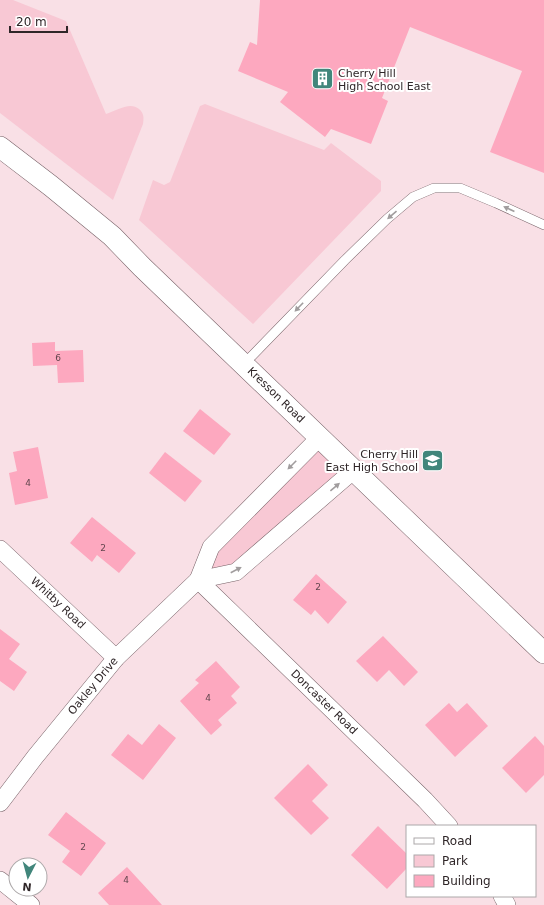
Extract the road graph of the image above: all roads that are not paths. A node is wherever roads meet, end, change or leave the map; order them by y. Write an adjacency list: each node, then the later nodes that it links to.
1 (0, 147): 3 (street, Kresson Road)
2 (544, 225): 3 (lane, one-way to 3)
3 (244, 364): 4 (street, Kresson Road)
4 (320, 437): 5 (street, Kresson Road); 7 (street, one-way to 7)
5 (354, 470): 7 (street, one-way to 5); 8 (street, Kresson Road)
6 (0, 549): 9 (street, Whitby Road)
7 (198, 580): 9 (street, Oakley Drive); 11 (street, Doncaster Road)
8 (543, 651)
9 (116, 658): 10 (street, Oakley Drive)
10 (0, 803)
11 (448, 825)
12 (0, 880): 13 (street)
13 (31, 905)

